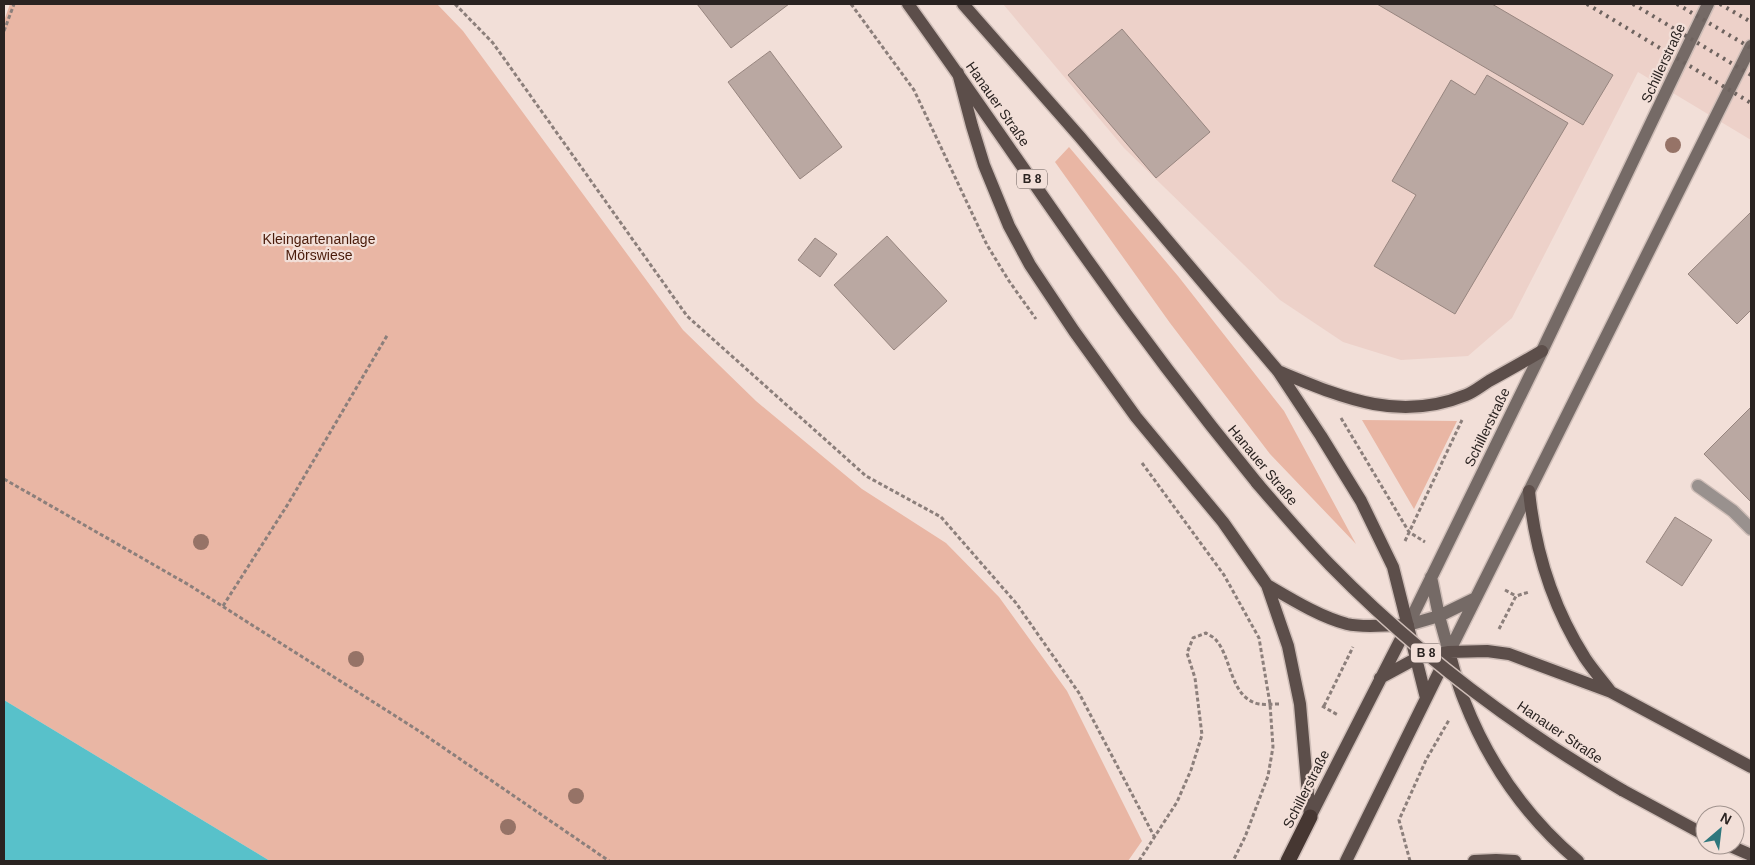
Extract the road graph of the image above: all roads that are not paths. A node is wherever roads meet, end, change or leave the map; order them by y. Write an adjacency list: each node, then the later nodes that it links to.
1 (908, 4): 5 (main road, Hanauer Straße / B 8)
2 (963, 4): 7 (main road)
3 (1708, 4): 6 (main road, Schillerstraße)
4 (1751, 46): 9 (main road)
5 (958, 73): 12 (main road); 23 (main road, Hanauer Straße / B 8, bridge)
6 (1542, 351): 7 (main road); 11 (main road, Schillerstraße)
7 (1278, 371): 15 (main road)
8 (1698, 486): 10 (lane)
9 (1529, 491): 13 (main road); 19 (main road)
10 (1751, 529)
11 (1430, 577): 14 (main road); 15 (main road, Schillerstraße)
12 (1267, 585): 15 (main road); 22 (main road)
13 (1476, 598): 14 (main road); 16 (main road)
14 (1439, 616): 15 (main road); 16 (main road)
15 (1408, 625): 17 (main road); 18 (main road, Schillerstraße)
16 (1449, 652): 17 (main road); 19 (main road); 20 (main road); 28 (main road)
17 (1417, 658): 18 (main road); 20 (main road)
18 (1380, 678): 22 (main road, Schillerstraße)
19 (1611, 692): 21 (main road)
20 (1426, 698): 25 (main road)
21 (1751, 767)
22 (1310, 817): 24 (highway, Schillerstraße)
23 (1695, 830)
24 (1288, 861)
25 (1346, 861)
26 (1474, 861): 27 (main road)
27 (1515, 861)
28 (1578, 861)

